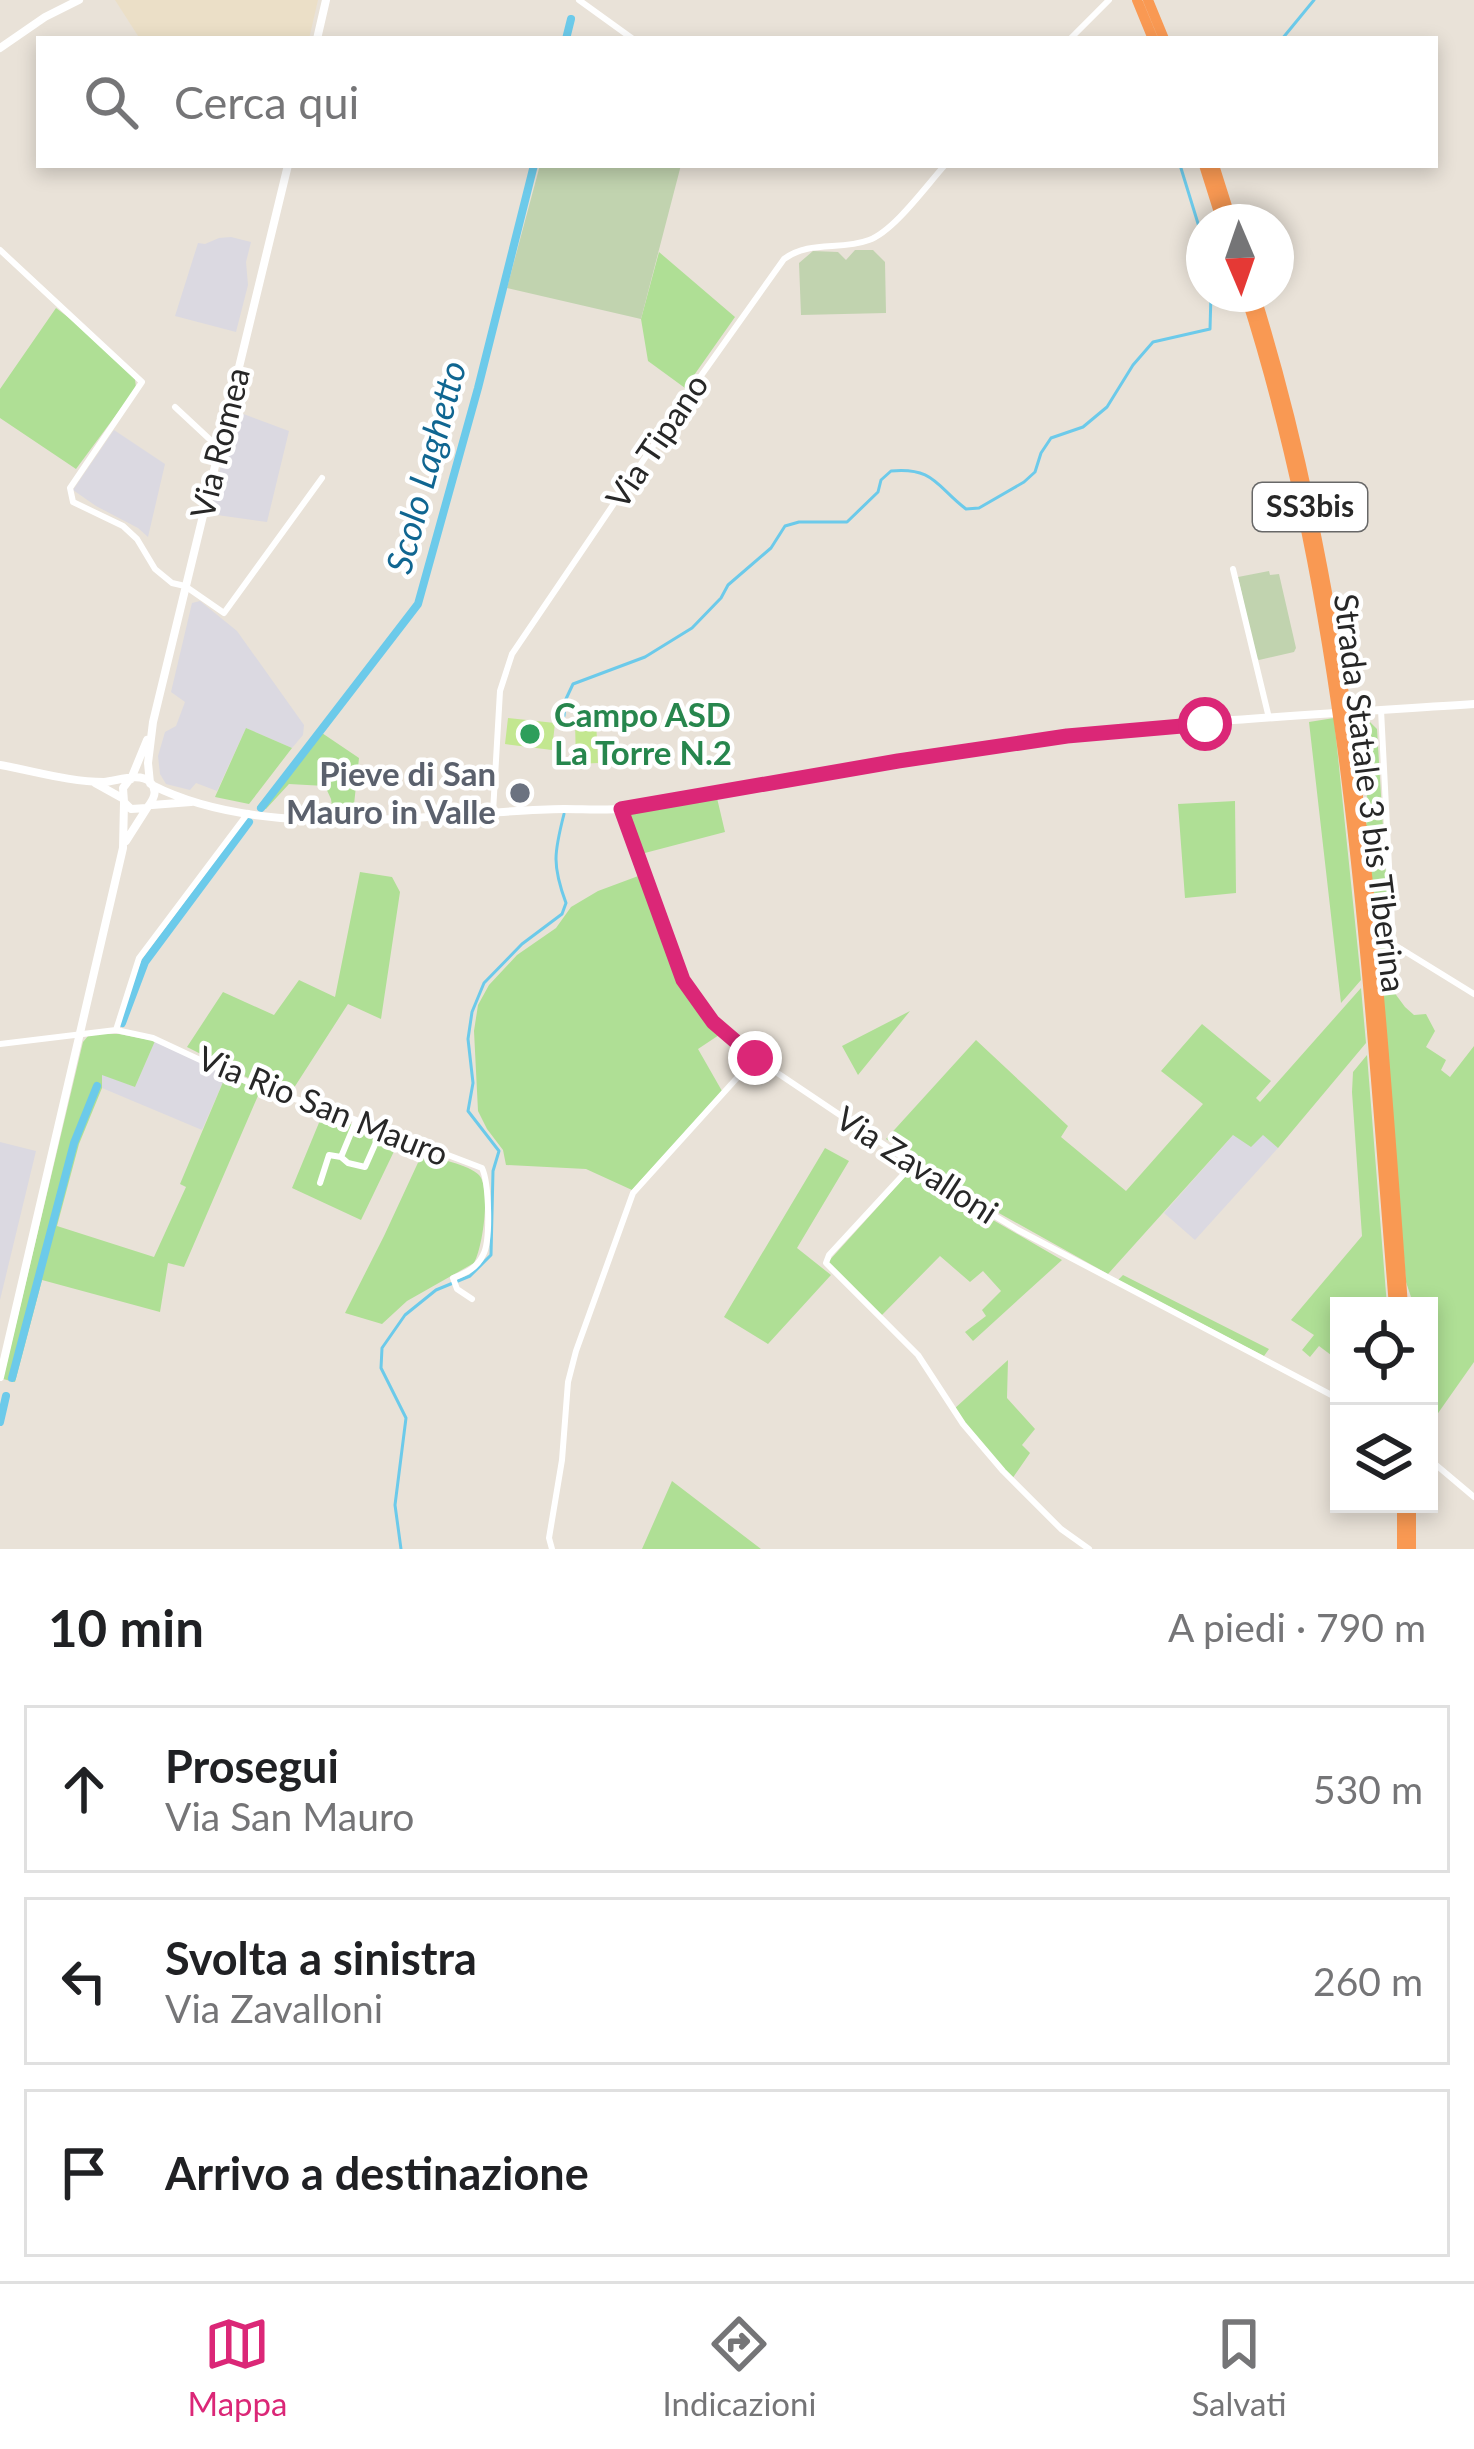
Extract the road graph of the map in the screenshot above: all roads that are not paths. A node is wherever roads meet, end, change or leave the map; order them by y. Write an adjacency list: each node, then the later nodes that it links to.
1 (79, 0): 7 (main road)
2 (326, 0): 8 (main road)
3 (579, 0): 9 (street)
4 (1109, 0): 10 (street)
5 (1136, 0): 11 (highway)
6 (1148, 0): 12 (highway)
7 (68, 2): 13 (main road)
8 (318, 36)
9 (629, 36)
10 (1073, 36)
11 (1152, 36)
12 (1163, 36)
13 (0, 48)
14 (287, 168): 23 (main road, Via Romea)
15 (942, 168): 40 (street, Via Tipano)
16 (1205, 168): 18 (highway)
17 (1215, 168): 19 (highway)
18 (1216, 204)
19 (1226, 204)
20 (0, 250): 26 (street)
21 (1255, 312): 52 (highway, Strada Statale 3 bis Tiberina / SS3bis)
22 (175, 407): 23 (street)
23 (219, 448): 26 (main road, Via Romea)
24 (322, 478): 26 (street)
25 (1234, 569): 29 (street)
26 (185, 586): 30 (main road, Via Romea)
27 (1474, 704): 28 (main road)
28 (1381, 710): 29 (main road); 42 (street)
29 (1269, 718): 38 (main road)
30 (153, 722): 32 (main road, Via Romea); 34 (main road, Via Romea)
31 (0, 765): 33 (main road)
32 (130, 780): 33 (main road); 34 (main road); 35 (main road)
33 (88, 781): 35 (main road)
34 (151, 784): 36 (main road); 37 (main road)
35 (123, 800): 37 (main road); 41 (main road)
36 (198, 802): 37 (main road); 39 (main road)
37 (148, 807): 41 (main road)
38 (621, 809): 40 (main road); 46 (street, Via Zavalloni)
39 (248, 813): 40 (main road); 43 (street)
40 (493, 813)
41 (123, 848): 44 (main road)
42 (1474, 994)
43 (116, 1030): 44 (street, Via Rio San Mauro); 47 (street, Via Rio San Mauro)
44 (81, 1033): 45 (street, Via Rio San Mauro); 54 (main road)
45 (0, 1044)
46 (755, 1058): 50 (street, Via Zavalloni); 59 (street)
47 (356, 1120): 48 (street, Via Rio San Mauro); 49 (street)
48 (381, 1130): 49 (street); 53 (street, Via Rio San Mauro)
49 (341, 1157): 51 (street)
50 (913, 1164): 55 (street, Via Zavalloni); 60 (street)
51 (320, 1183)
52 (1398, 1297)
53 (472, 1299)
54 (0, 1377)
55 (1330, 1394)
56 (1438, 1467): 57 (street)
57 (1474, 1497)
58 (1407, 1513): 61 (highway)
59 (552, 1549)
60 (1089, 1549)
61 (1406, 1549)

